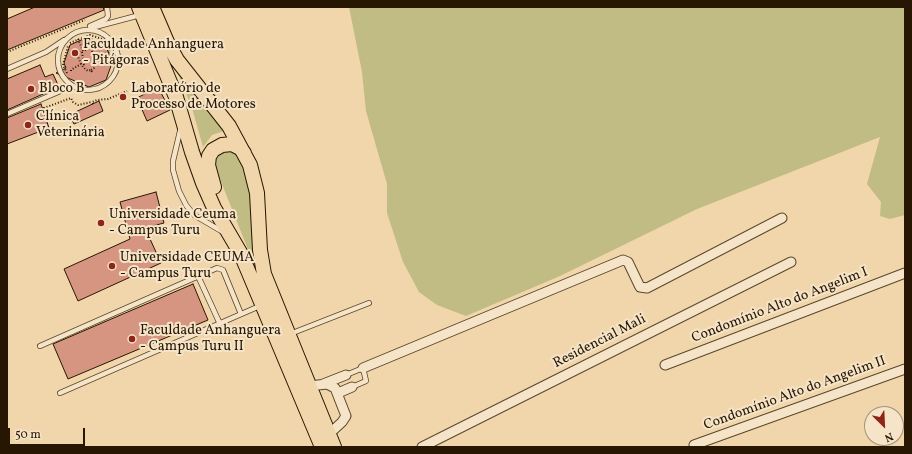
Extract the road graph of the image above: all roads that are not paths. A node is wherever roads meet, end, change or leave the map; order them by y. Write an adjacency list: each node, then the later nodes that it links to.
1 (106, 7): 3 (lane)
2 (144, 9): 3 (lane); 8 (main road); 9 (main road)
3 (81, 31): 4 (lane); 6 (lane)
4 (70, 36): 5 (lane); 6 (lane)
5 (7, 69)
6 (72, 86): 7 (lane)
7 (7, 114)
8 (183, 119): 11 (main road); 11 (lane)
9 (246, 156): 11 (main road); 19 (main road)
10 (782, 218): 22 (street)
11 (231, 236): 16 (main road)
12 (791, 262): 34 (street, Residencial Mali)
13 (905, 273): 21 (street, Condomínio Alto do Angelim I)
14 (198, 276): 17 (lane); 18 (lane); 20 (lane)
15 (369, 303): 19 (lane)
16 (262, 305): 17 (lane); 32 (main road)
17 (241, 314): 18 (lane)
18 (220, 324): 28 (lane)
19 (288, 334): 26 (main road)
20 (40, 346)
21 (665, 365)
22 (362, 368): 24 (lane); 27 (lane)
23 (905, 369): 31 (street, Condomínio Alto do Angelim II)
24 (346, 375): 25 (street)
25 (323, 384): 26 (street); 29 (street)
26 (309, 386): 30 (main road)
27 (352, 388): 29 (street)
28 (60, 393)
29 (338, 394): 30 (street)
30 (329, 434): 33 (main road)
31 (694, 445)
32 (322, 447)
33 (334, 447)
34 (422, 447)

